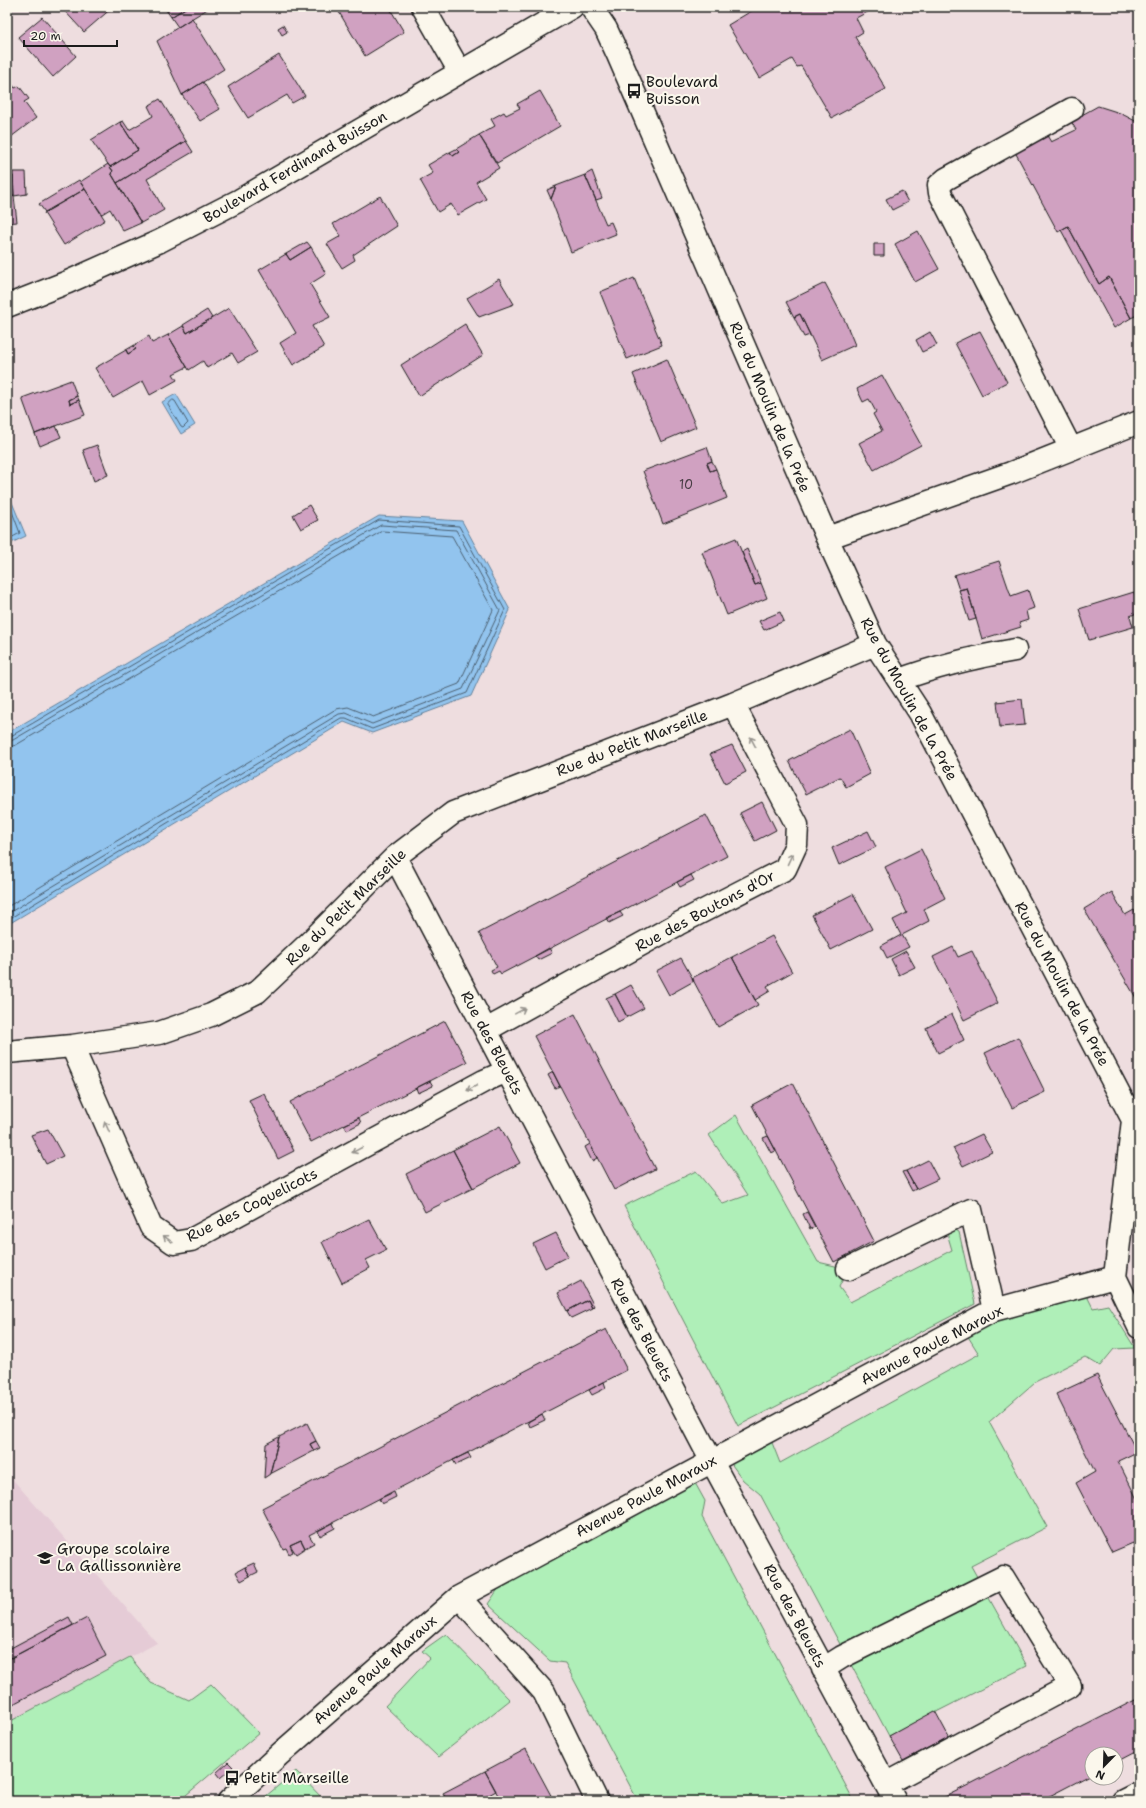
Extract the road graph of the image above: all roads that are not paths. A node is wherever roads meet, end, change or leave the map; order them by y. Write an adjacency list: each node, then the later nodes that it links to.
1 (572, 7): 4 (street, Boulevard Ferdinand Buisson)
2 (591, 7): 9 (street, Rue du Moulin de la Prée)
3 (426, 8): 4 (street)
4 (460, 72): 6 (street, Boulevard Ferdinand Buisson)
5 (1072, 109): 8 (street)
6 (7, 306)
7 (1139, 422): 8 (street)
8 (1071, 449): 9 (street)
9 (827, 538): 10 (street, Rue du Moulin de la Prée)
10 (875, 644): 12 (street, Rue du Moulin de la Prée); 13 (street, Rue du Petit Marseille)
11 (1015, 650): 12 (street)
12 (899, 680): 19 (street, Rue du Moulin de la Prée)
13 (733, 704): 14 (street, Rue du Petit Marseille); 15 (street, Rue des Boutons d'Or, one-way to 13)
14 (395, 857): 15 (street, Rue des Bleuets); 16 (street, Rue du Petit Marseille)
15 (486, 1030): 18 (street, Rue des Bleuets)
16 (72, 1046): 17 (street, Rue du Petit Marseille); 18 (street, Rue des Coquelicots, one-way to 16)
17 (7, 1052)
18 (507, 1071): 24 (street, Rue des Bleuets)
19 (1136, 1118): 21 (street, Rue du Moulin de la Prée)
20 (848, 1270): 22 (street)
21 (1115, 1277): 22 (street, Avenue Paule Maraux); 23 (street)
22 (994, 1310): 24 (street, Avenue Paule Maraux)
23 (1139, 1326)
24 (711, 1460): 25 (street, Avenue Paule Maraux); 26 (street, Rue des Bleuets)
25 (459, 1597): 29 (street, Avenue Paule Maraux); 30 (street)
26 (823, 1669): 27 (street, Rue des Bleuets); 27 (street)
27 (890, 1793)
28 (1139, 1793): 31 (street)
29 (229, 1801)
30 (597, 1801)
31 (1123, 1801)

